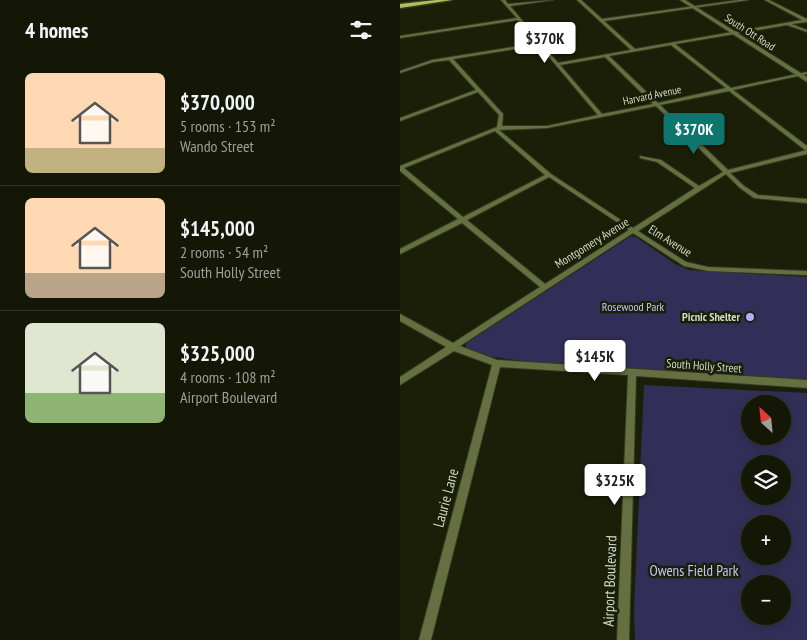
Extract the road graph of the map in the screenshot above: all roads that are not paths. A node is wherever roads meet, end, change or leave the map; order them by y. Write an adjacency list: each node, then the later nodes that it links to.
1 (449, 0): 8 (main road)
2 (503, 0): 9 (street)
3 (551, 0): 9 (street)
4 (579, 0): 12 (street)
5 (682, 0): 10 (street, South Ott Road)
6 (746, 0): 10 (street)
7 (767, 0): 13 (street)
8 (402, 3)
9 (508, 5): 11 (street)
10 (693, 7): 12 (street); 16 (street, South Ott Road)
11 (519, 19): 17 (street); 18 (street)
12 (601, 20): 20 (street)
13 (807, 20): 14 (street)
14 (788, 24): 15 (street); 16 (street)
15 (807, 31)
16 (733, 33): 19 (street); 26 (street, South Ott Road)
17 (400, 37)
18 (540, 44): 22 (street); 23 (street)
19 (672, 44): 20 (street); 28 (street)
20 (634, 50): 21 (street)
21 (606, 55): 23 (street); 30 (street)
22 (450, 58): 24 (street); 29 (street)
23 (557, 64): 31 (street)
24 (400, 72)
25 (807, 73): 26 (street, Harvard Avenue)
26 (798, 75): 27 (street, South Ott Road); 28 (street, Harvard Avenue)
27 (807, 80)
28 (731, 89): 30 (street, Harvard Avenue); 34 (street)
29 (479, 90): 32 (street); 33 (street)
30 (657, 104): 31 (street, Harvard Avenue); 37 (street)
31 (601, 116): 33 (street, Harvard Avenue)
32 (400, 120)
33 (498, 129): 36 (street); 38 (street, Elm Avenue)
34 (807, 150): 37 (street, Montgomery Avenue)
35 (642, 157): 39 (street)
36 (400, 168): 41 (street)
37 (726, 172): 39 (street, Montgomery Avenue); 40 (street)
38 (549, 175): 41 (street); 42 (street, Elm Avenue)
39 (699, 188): 42 (street, Montgomery Avenue)
40 (807, 201)
41 (462, 220): 43 (street); 45 (street)
42 (633, 231): 44 (street, Elm Avenue); 45 (street, Montgomery Avenue)
43 (400, 252)
44 (807, 273)
45 (544, 287): 47 (street, Montgomery Avenue)
46 (400, 317): 47 (street, South Holly Street)
47 (451, 348): 48 (street, South Holly Street); 50 (street, Montgomery Avenue)
48 (497, 363): 49 (street, South Holly Street); 52 (street, Laurie Lane)
49 (632, 373): 51 (street, South Holly Street); 53 (street, Airport Boulevard)
50 (400, 381)
51 (807, 384)
52 (425, 640)
53 (623, 640)

